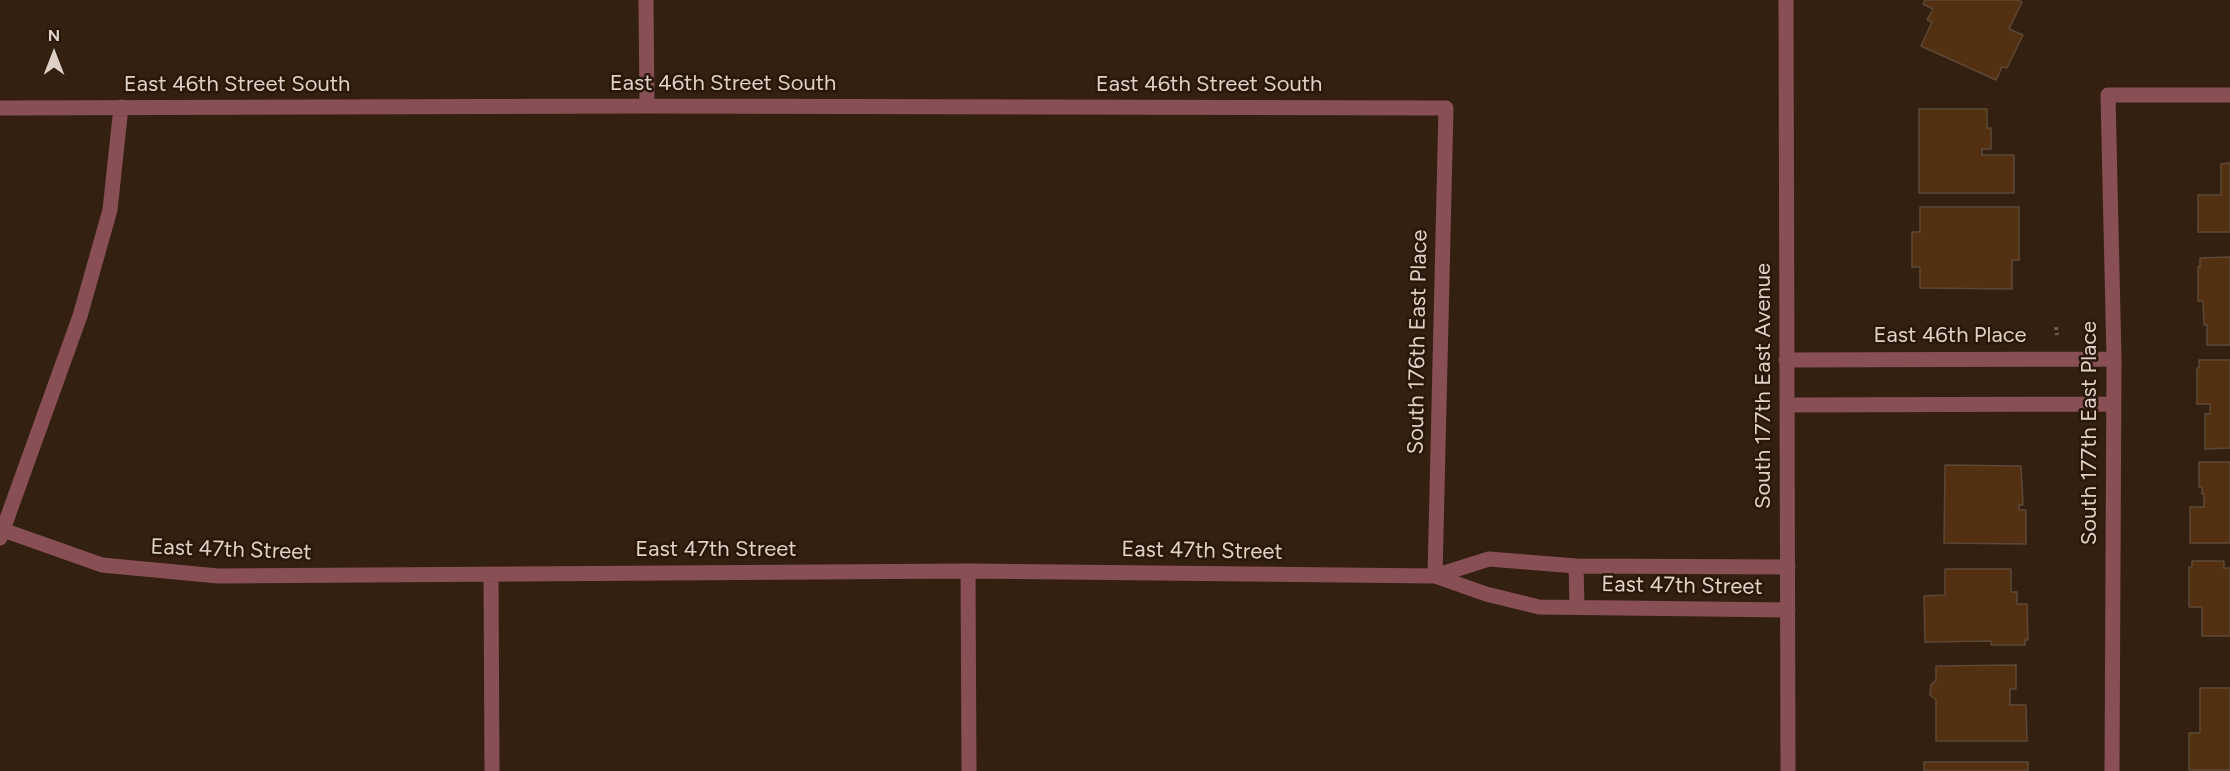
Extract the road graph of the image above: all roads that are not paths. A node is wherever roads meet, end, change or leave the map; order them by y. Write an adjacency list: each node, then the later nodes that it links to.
1 (646, 0): 4 (street)
2 (1786, 0): 9 (street, South 177th East Avenue)
3 (2230, 95): 8 (street, South 177th East Place)
4 (647, 106): 5 (street, East 46th Street South); 7 (street, East 46th Street South)
5 (121, 107): 6 (street, East 46th Street South); 12 (street)
6 (0, 108)
7 (1446, 108): 17 (street, South 176th East Place)
8 (2114, 359): 9 (street, East 46th Place); 10 (street, South 177th East Place)
9 (1786, 360): 11 (street, South 177th East Avenue)
10 (2113, 404): 11 (street); 23 (street, South 177th East Place)
11 (1787, 405): 14 (street, South 177th East Avenue)
12 (1, 534): 16 (street, East 47th Street)
13 (1576, 566): 14 (street, East 47th Street); 17 (street, East 47th Street); 18 (street)
14 (1788, 567): 19 (street, South 177th East Avenue)
15 (968, 571): 16 (street, East 47th Street); 17 (street, East 47th Street); 21 (street)
16 (491, 574): 20 (street)
17 (1435, 576): 18 (street, East 47th Street)
18 (1576, 607): 19 (street, East 47th Street)
19 (1788, 610): 22 (street, South 177th East Avenue)
20 (492, 771)
21 (969, 771)
22 (1788, 771)
23 (2112, 771)

